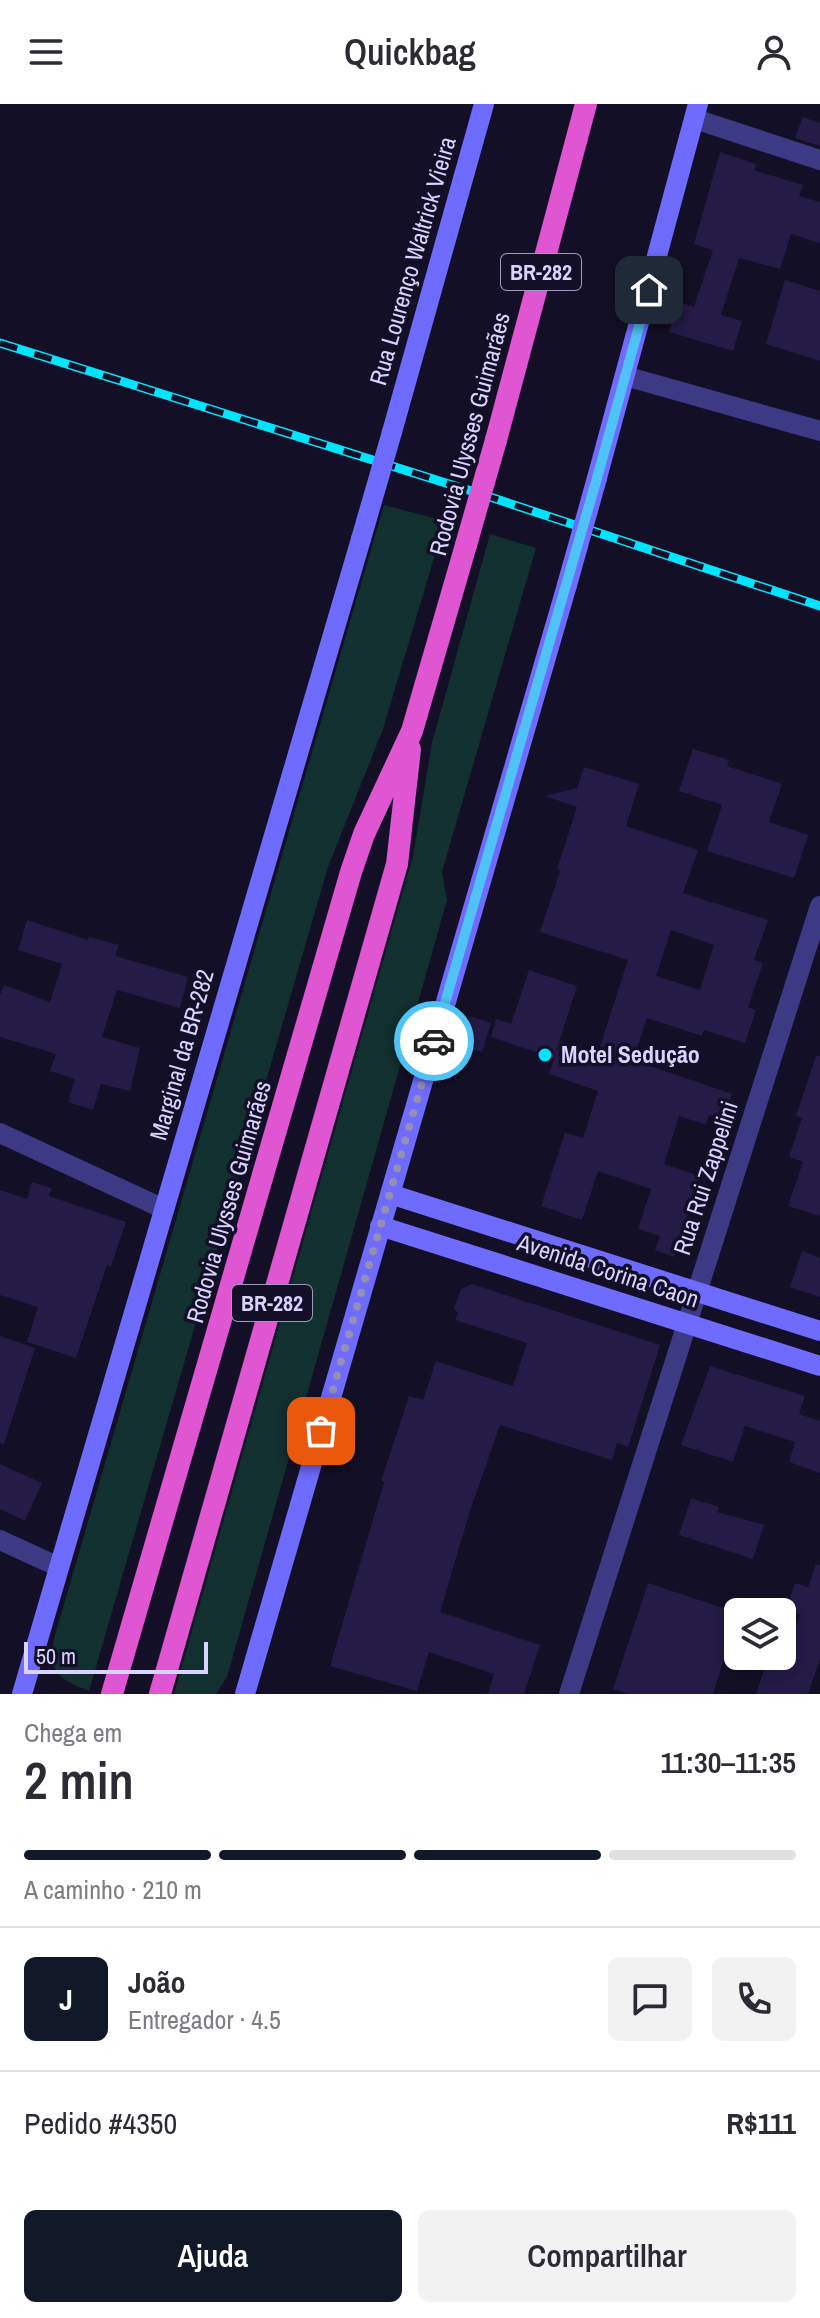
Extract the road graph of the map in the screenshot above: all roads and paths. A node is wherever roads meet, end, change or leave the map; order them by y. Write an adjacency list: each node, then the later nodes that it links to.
1 (484, 104): 7 (main road, Rua Lourenço Waltrick Vieira)
2 (586, 104): 8 (highway, Rodovia Ulysses Guimarães / BR-282, bridge)
3 (696, 112): 4 (street); 5 (main road)
4 (820, 160)
5 (625, 376): 6 (street); 11 (main road, bridge)
6 (820, 431)
7 (392, 432): 12 (main road, Marginal da BR-282, bridge)
8 (412, 731): 21 (highway, Rodovia Ulysses Guimarães / BR-282); 22 (highway, Rodovia Ulysses Guimarães / BR-282)
9 (820, 906): 14 (street, Rua Rui Zappelini)
10 (0, 1133): 12 (street)
11 (390, 1194): 13 (main road); 14 (main road, Avenida Corina Caon)
12 (164, 1209): 19 (main road, Marginal da BR-282)
13 (380, 1226): 15 (main road, Avenida Corina Caon); 23 (main road)
14 (697, 1292): 15 (street, Rua Rui Zappelini); 16 (main road, Avenida Corina Caon)
15 (687, 1324): 17 (main road, Avenida Corina Caon); 24 (street, Rua Rui Zappelini)
16 (820, 1331)
17 (820, 1366)
18 (0, 1540): 19 (street)
19 (59, 1567): 20 (main road, Marginal da BR-282)
20 (22, 1694)
21 (112, 1694)
22 (160, 1694)
23 (245, 1694)
24 (569, 1694)

